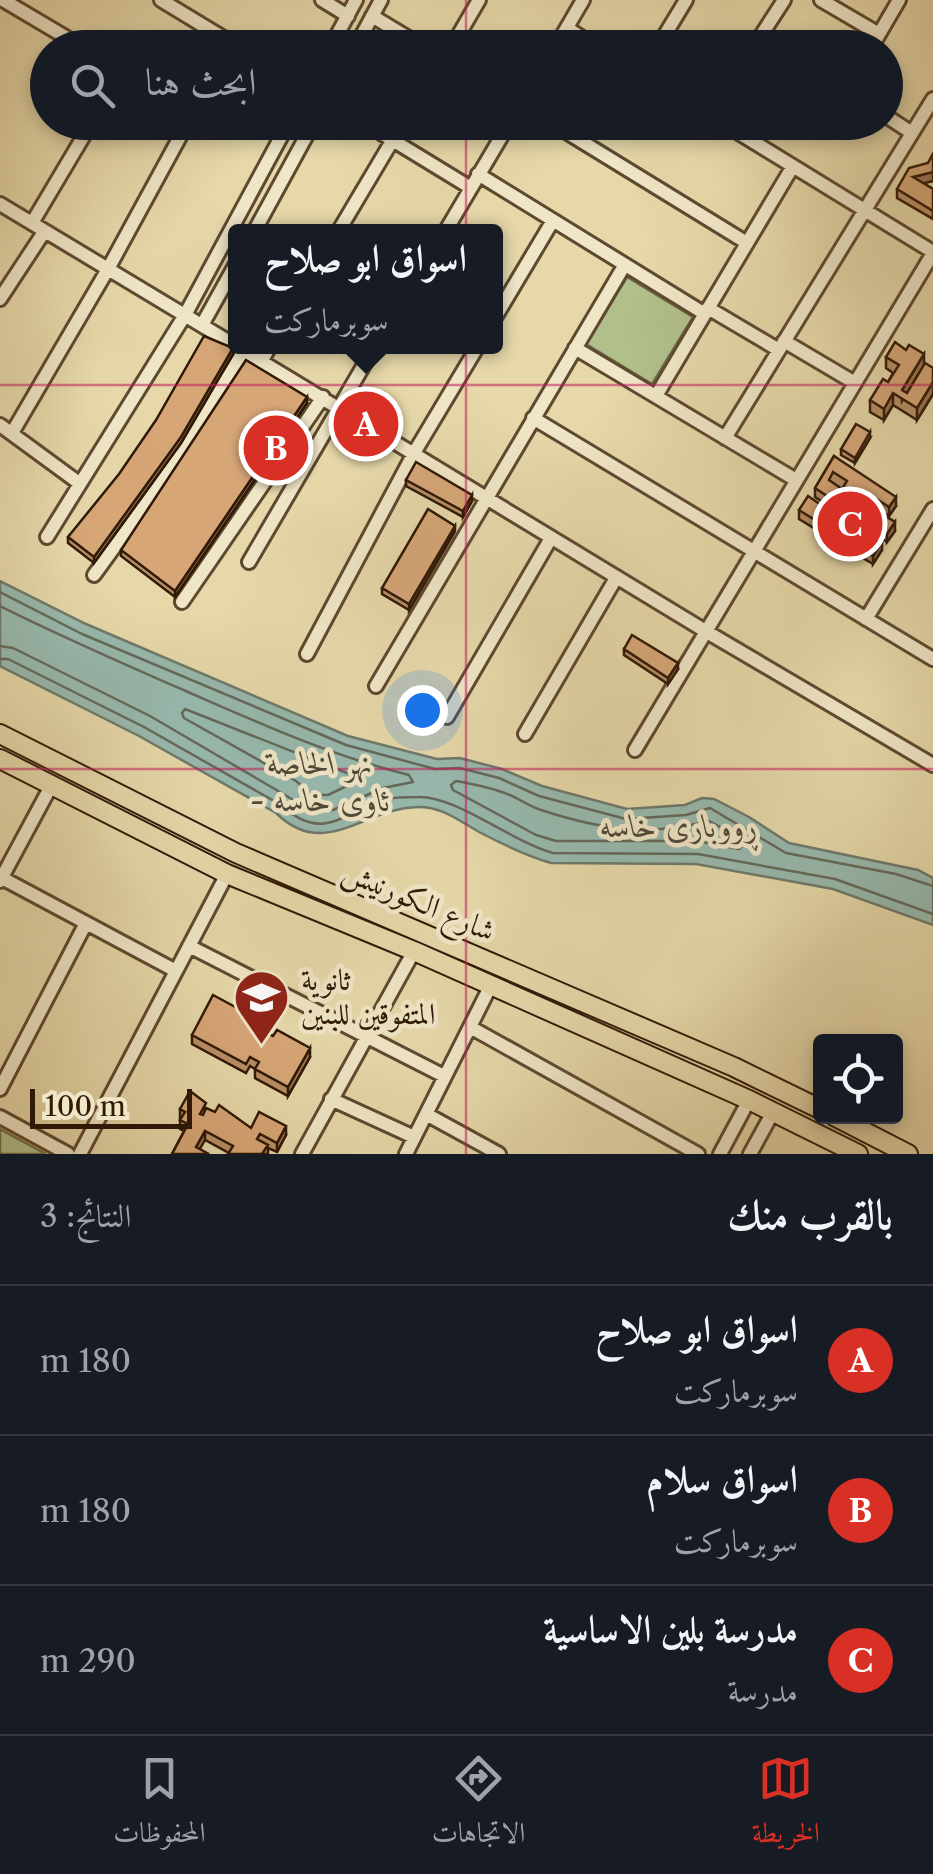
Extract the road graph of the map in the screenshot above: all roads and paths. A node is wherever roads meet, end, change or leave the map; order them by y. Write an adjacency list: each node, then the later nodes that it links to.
1 (162, 0): 16 (street)
2 (322, 0): 12 (street)
3 (356, 0): 12 (street)
4 (381, 0): 13 (street)
5 (479, 0): 20 (street)
6 (584, 0): 14 (street)
7 (686, 0): 22 (street)
8 (784, 0): 23 (street)
9 (821, 0): 24 (street)
10 (899, 0): 25 (street)
11 (11, 2): 15 (street)
12 (348, 16): 17 (street)
13 (372, 16): 18 (street); 19 (street)
14 (566, 28): 21 (street)
15 (55, 30)
16 (209, 30)
17 (340, 30)
18 (365, 30)
19 (395, 30)
20 (462, 30)
21 (569, 30)
22 (668, 30)
23 (764, 30)
24 (872, 30)
25 (881, 30)
26 (933, 99): 28 (street)
27 (903, 127): 28 (street)
28 (912, 133): 41 (street)
29 (83, 140): 47 (street)
30 (178, 140): 52 (street)
31 (280, 140): 43 (street)
32 (304, 140): 44 (street)
33 (499, 140): 38 (street)
34 (579, 140): 49 (street)
35 (750, 140): 37 (street)
36 (392, 141): 39 (street); 45 (street)
37 (793, 166): 41 (street); 49 (street)
38 (478, 174): 39 (street); 42 (street)
39 (471, 188): 46 (street)
40 (0, 204): 47 (street)
41 (865, 210): 50 (street); 60 (street)
42 (552, 222): 51 (street); 55 (street)
43 (234, 224)
44 (258, 224)
45 (343, 224)
46 (450, 224)
47 (38, 228): 52 (street); 54 (street)
48 (228, 235): 57 (street)
49 (748, 243): 56 (street)
50 (933, 252): 68 (street)
51 (624, 266): 56 (street); 61 (street)
52 (108, 269): 57 (street); 73 (street)
53 (228, 278): 58 (street)
54 (0, 299)
55 (503, 304)
56 (707, 311): 60 (street); 69 (street)
57 (184, 315): 58 (street); 77 (street)
58 (202, 325): 59 (street)
59 (228, 341)
60 (782, 346): 68 (street); 74 (street)
61 (575, 348): 69 (street); 72 (street)
62 (236, 354): 84 (street)
63 (248, 354): 67 (street)
64 (266, 354): 67 (street)
65 (370, 354): 71 (street)
66 (473, 354): 75 (street)
67 (261, 362): 70 (street)
68 (855, 383): 76 (street)
69 (656, 396): 74 (street)
70 (323, 398): 71 (street); 86 (street)
71 (338, 407): 75 (street); 83 (street)
72 (533, 418): 78 (street); 82 (street)
73 (6, 429): 77 (street)
74 (725, 438): 76 (street)
75 (414, 453): 78 (street); 89 (street)
76 (796, 480): 82 (street)
77 (80, 483): 80 (street)
78 (486, 498): 81 (street); 91 (street)
79 (933, 509): 87 (street)
80 (47, 537)
81 (551, 538): 85 (street); 92 (street)
82 (754, 551): 87 (street); 88 (street)
83 (249, 562)
84 (94, 575)
85 (616, 578): 88 (street); 94 (street)
86 (182, 602)
87 (866, 619): 90 (street)
88 (706, 632): 95 (street); 97 (street)
89 (306, 654)
90 (933, 659)
91 (376, 686)
92 (446, 717)
93 (0, 734): 106 (main road, شارع الكورنيش)
94 (525, 734)
95 (635, 750)
96 (0, 759): 98 (main road, شارع الكورنيش)
97 (933, 765)
98 (50, 786): 99 (main road, شارع الكورنيش); 100 (street)
99 (228, 874): 102 (street); 103 (main road, شارع الكورنيش)
100 (1, 879): 101 (street)
101 (86, 923): 104 (street); 111 (street)
102 (189, 946): 104 (street); 109 (street)
103 (414, 951): 105 (main road, شارع الكورنيش); 109 (street)
104 (176, 971): 121 (street)
105 (490, 987): 107 (street); 108 (main road, شارع الكورنيش)
106 (606, 1011): 108 (main road); 114 (main road, شارع الكورنيش)
107 (470, 1027): 110 (street); 125 (street)
108 (597, 1034): 113 (main road, شارع الكورنيش)
109 (366, 1038): 110 (street); 112 (street)
110 (444, 1076): 116 (street)
111 (0, 1089)
112 (331, 1099): 119 (street); 122 (street)
113 (750, 1100): 115 (main road, شارع الكورنيش); 126 (street)
114 (813, 1107)
115 (773, 1112): 127 (street); 128 (main road, شارع الكورنيش)
116 (426, 1114): 119 (street); 124 (street)
117 (0, 1117): 120 (street)
118 (850, 1124): 129 (main road)
119 (414, 1137): 123 (street)
120 (68, 1154)
121 (80, 1154)
122 (302, 1154)
123 (406, 1154)
124 (499, 1154)
125 (698, 1154)
126 (720, 1154)
127 (750, 1154)
128 (858, 1154)
129 (908, 1154)

